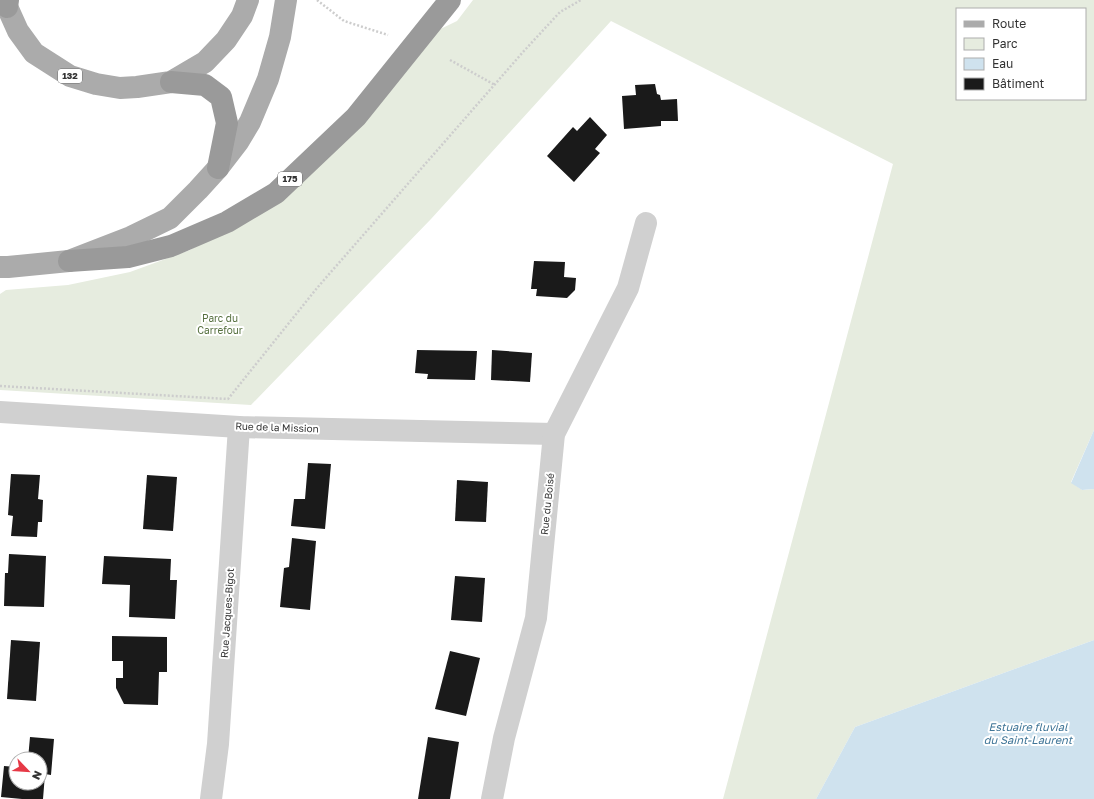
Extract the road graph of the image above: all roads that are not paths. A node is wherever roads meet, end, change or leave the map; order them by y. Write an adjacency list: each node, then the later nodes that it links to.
1 (248, 0): 5 (main road, 132)
2 (286, 0): 6 (main road)
3 (450, 0): 8 (highway, 175)
4 (6, 2): 5 (main road, 132)
5 (171, 82): 6 (highway)
6 (218, 168): 8 (main road)
7 (646, 223): 12 (street, Rue du Boisé)
8 (69, 261): 9 (main road)
9 (3, 270)
10 (0, 412): 11 (street, Rue de la Mission)
11 (239, 426): 12 (street, Rue de la Mission); 13 (street, Rue Jacques-Bigot)
12 (554, 434): 14 (street, Rue du Boisé)
13 (211, 799)
14 (492, 799)

